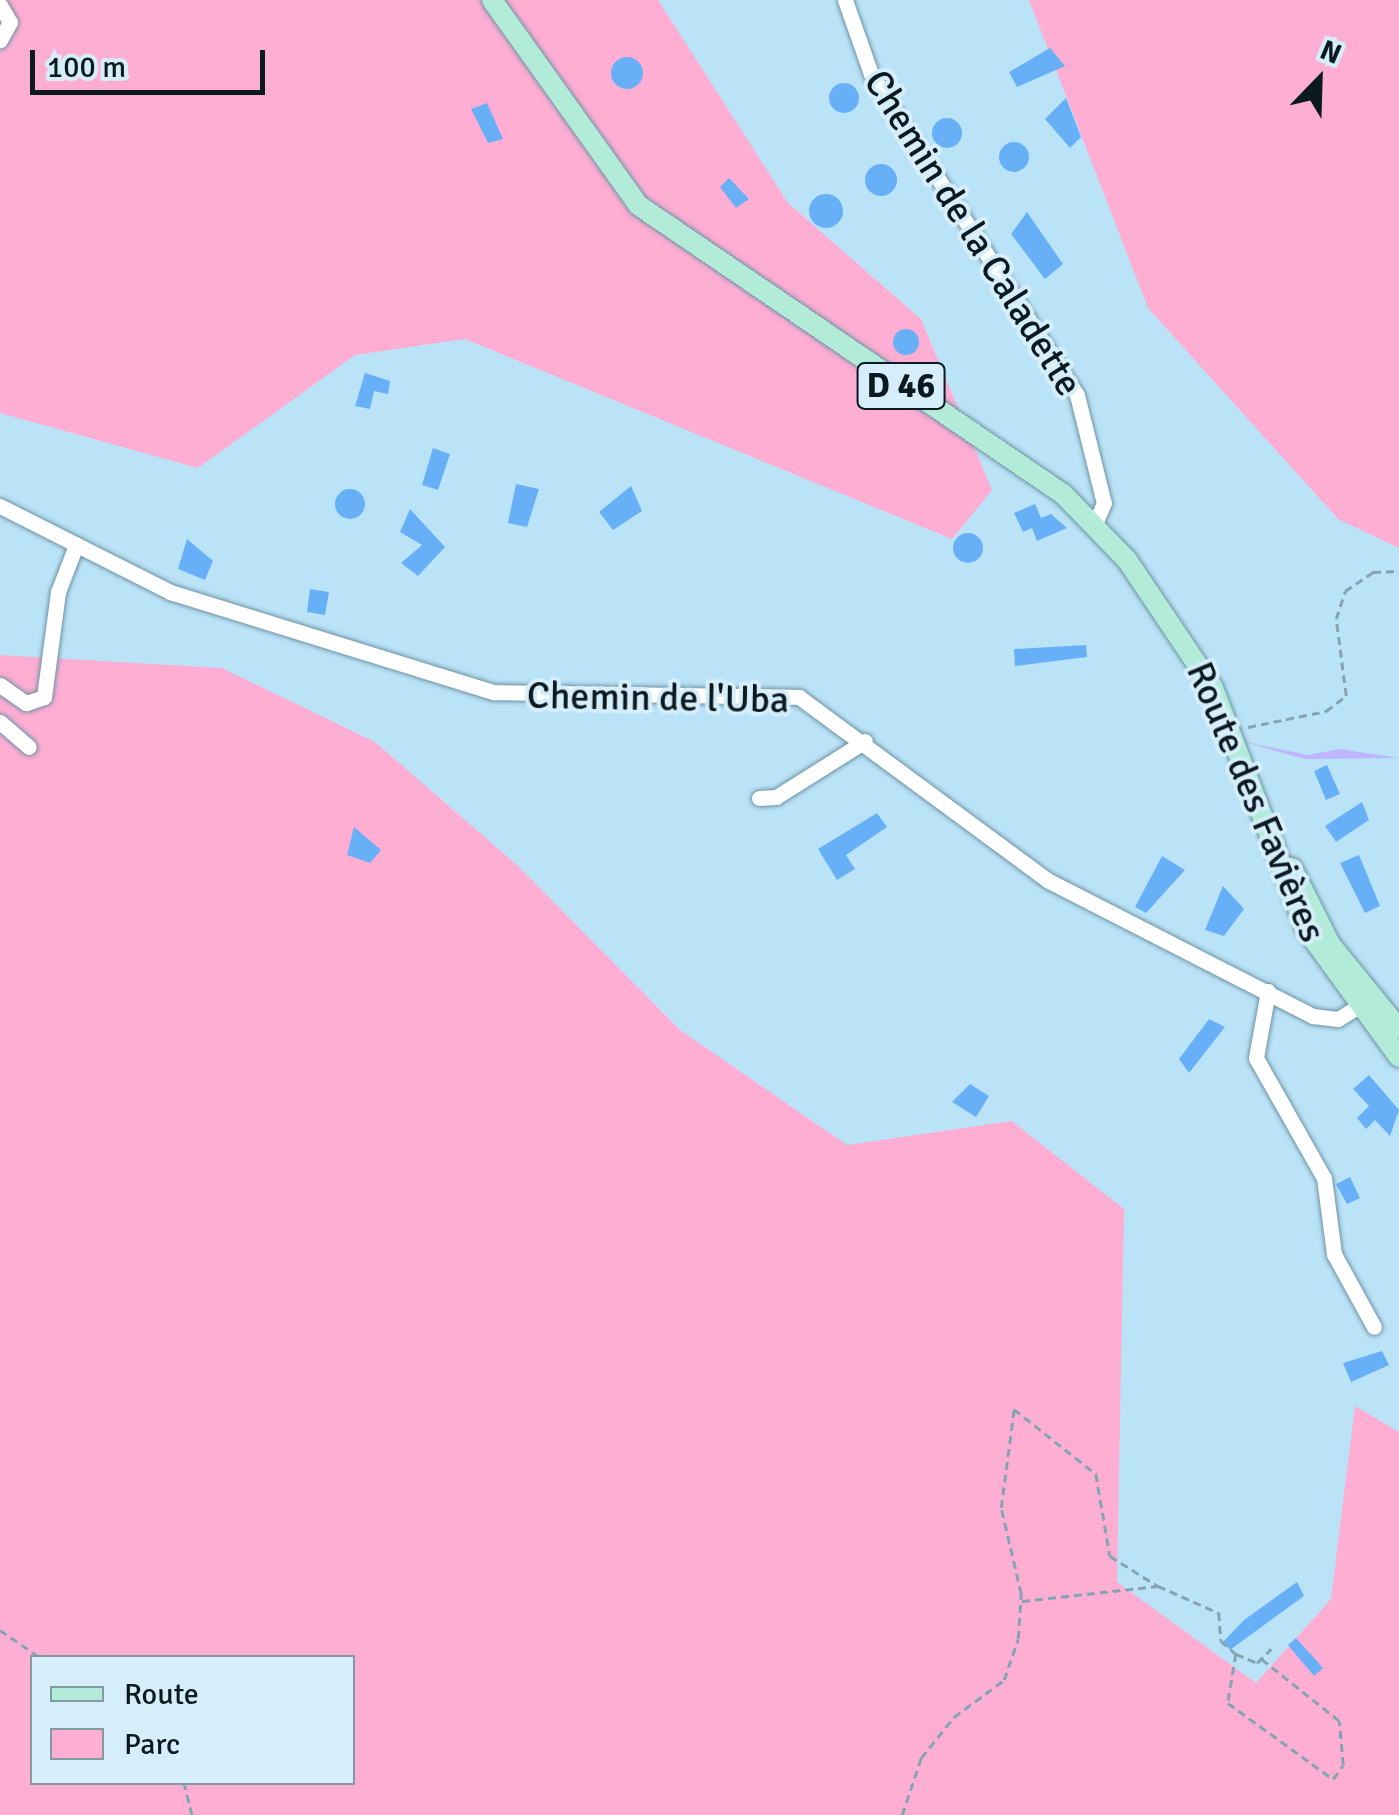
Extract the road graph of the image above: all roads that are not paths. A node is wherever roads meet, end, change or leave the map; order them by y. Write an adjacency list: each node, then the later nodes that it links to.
1 (492, 0): 6 (main road, Route des Favières / D 46)
2 (846, 0): 6 (street, Chemin de la Caladette)
3 (0, 4): 4 (street)
4 (0, 40)
5 (0, 506): 7 (street, Chemin de l'Uba)
6 (1095, 523): 14 (main road, Route des Favières / D 46)
7 (76, 545): 8 (street); 10 (street, Chemin de l'Uba)
8 (0, 685)
9 (0, 722): 11 (street)
10 (865, 741): 12 (street); 13 (street, Chemin de l'Uba)
11 (29, 747)
12 (759, 798)
13 (1268, 991): 14 (street, Chemin de l'Uba); 17 (street)
14 (1364, 1003): 15 (main road, D 46); 16 (main road, D 46)
15 (1399, 1029)
16 (1399, 1057)
17 (1374, 1328)

